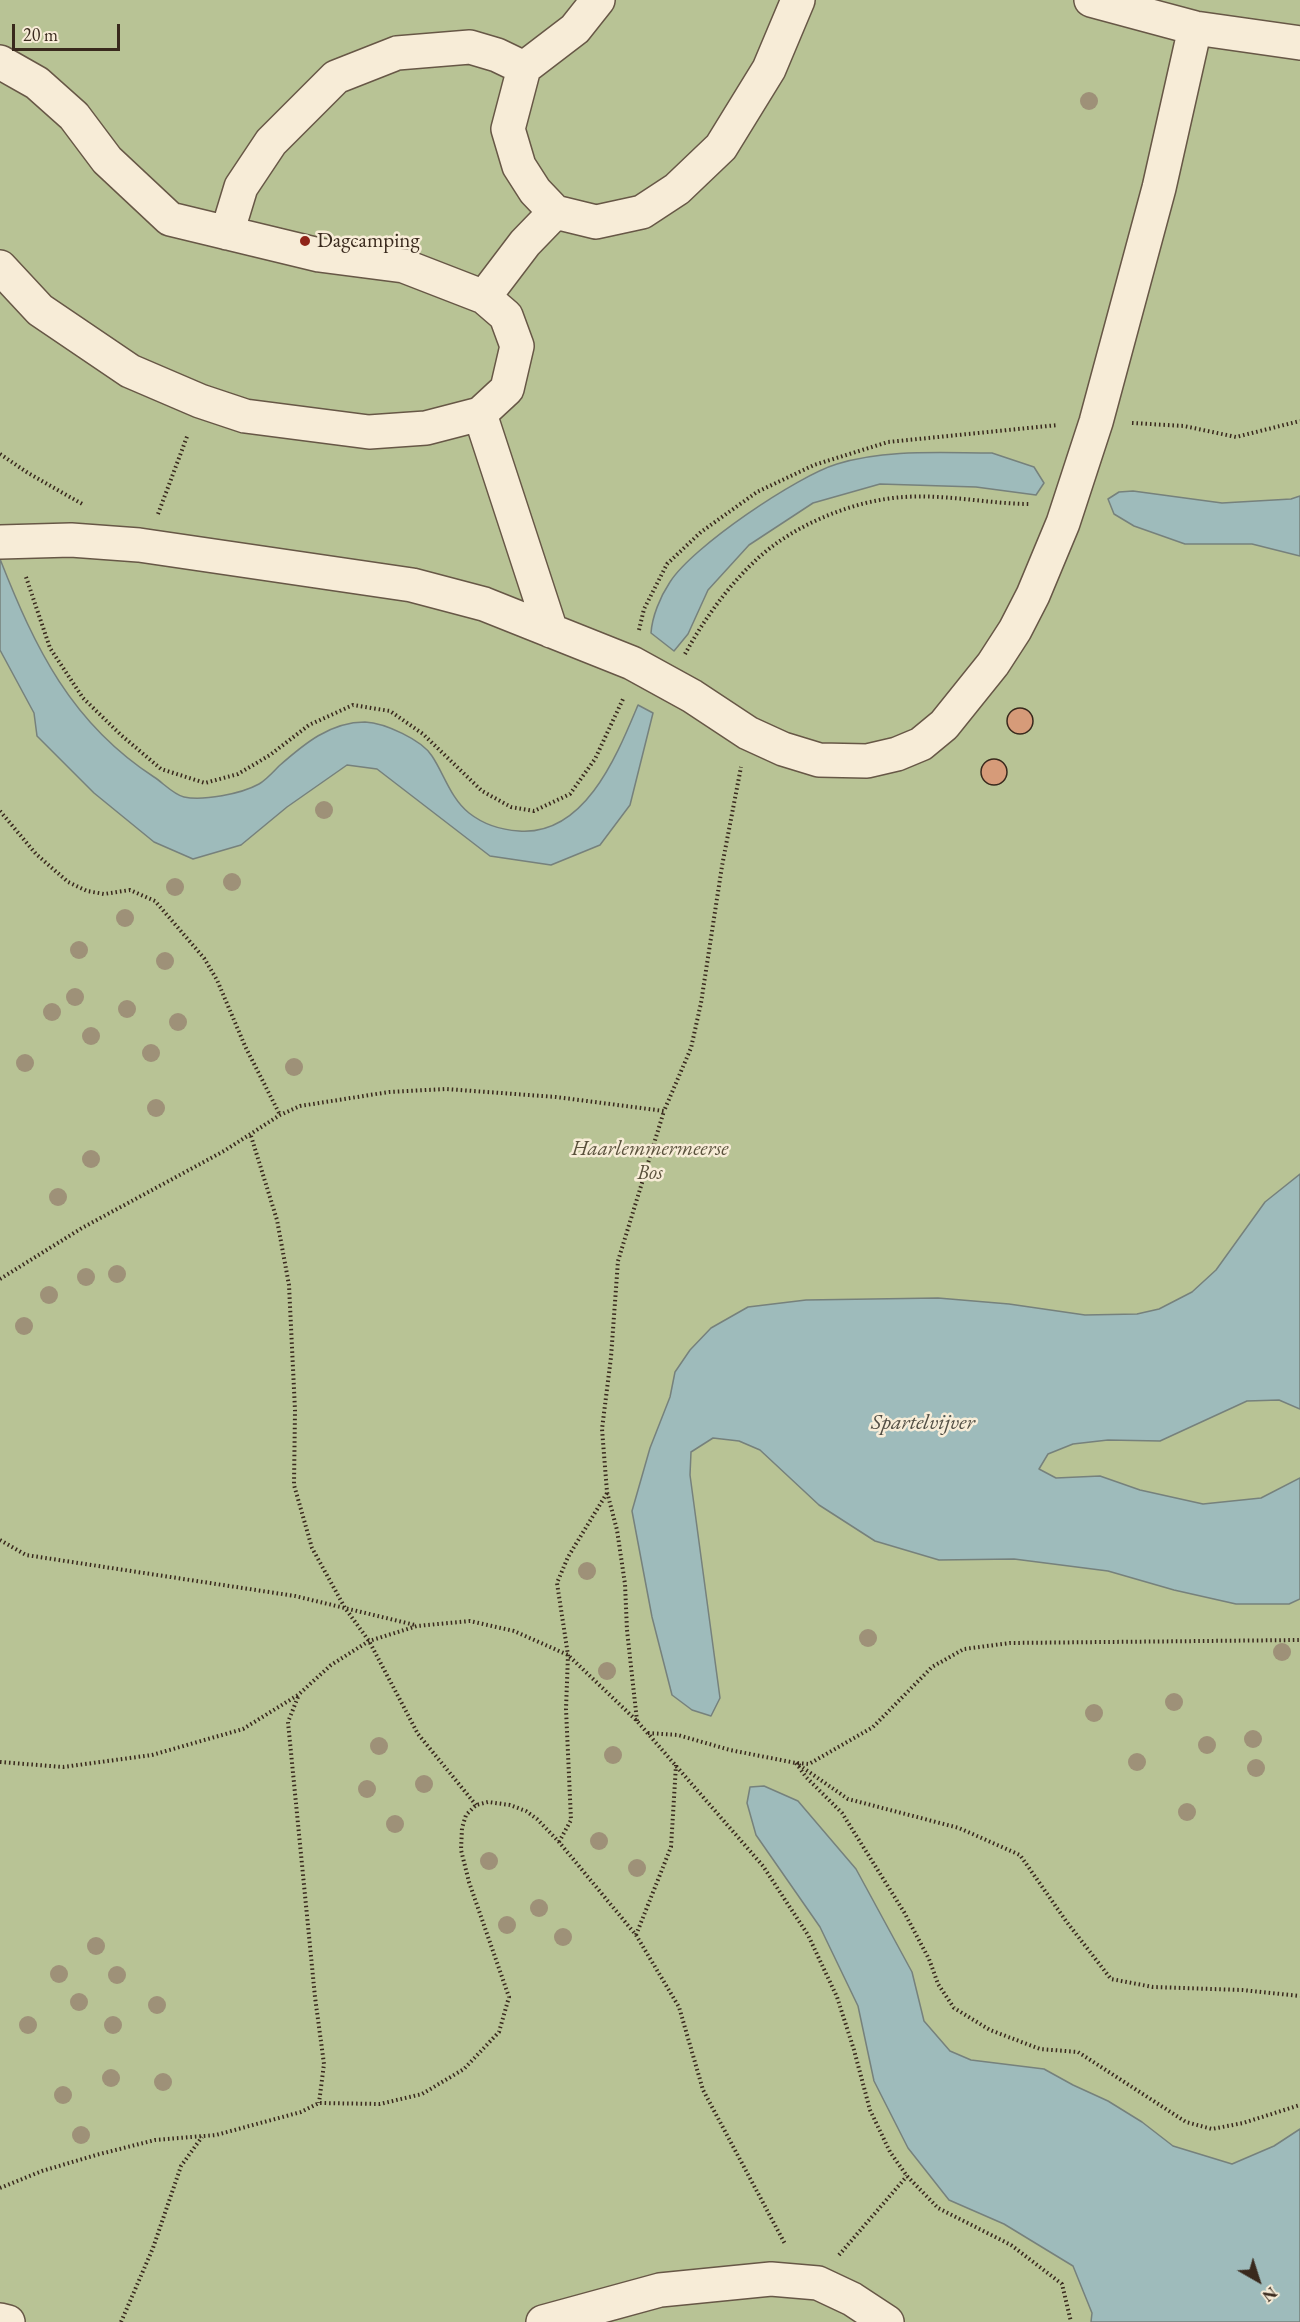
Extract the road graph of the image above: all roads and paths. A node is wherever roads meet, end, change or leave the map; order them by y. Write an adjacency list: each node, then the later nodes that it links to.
1 (598, 0): 7 (street)
2 (798, 0): 8 (street)
3 (1091, 0): 4 (street)
4 (1195, 28): 5 (street); 15 (street)
5 (1300, 43)
6 (0, 62): 9 (street)
7 (524, 68): 8 (street); 9 (street)
8 (555, 212): 11 (street)
9 (227, 233): 11 (street)
10 (0, 267): 12 (street)
11 (484, 297): 13 (street)
12 (200, 401): 13 (street); 20 (path)
13 (480, 414): 21 (street)
14 (1300, 421): 15 (path)
15 (1096, 422): 17 (street); 22 (path)
16 (0, 454): 18 (path)
17 (1078, 477): 23 (path); 24 (street)
18 (86, 506)
19 (9, 541): 20 (street); 22 (path)
20 (146, 546): 21 (street)
21 (550, 631): 22 (street)
22 (632, 663): 23 (street)
23 (669, 684): 24 (street)
24 (748, 733): 26 (path)
25 (0, 811): 27 (path)
26 (664, 1111): 27 (path); 30 (path)
27 (280, 1115): 28 (path)
28 (250, 1136): 29 (path); 32 (path)
29 (0, 1279)
30 (607, 1492): 36 (path); 38 (path)
31 (0, 1540): 32 (path)
32 (345, 1608): 33 (path); 35 (path)
33 (417, 1626): 35 (path); 36 (path)
34 (1300, 1640): 41 (path)
35 (369, 1641): 37 (path); 43 (path)
36 (568, 1655): 38 (path); 44 (path)
37 (298, 1695): 40 (path); 47 (path)
38 (637, 1721): 39 (path)
39 (647, 1732): 41 (path); 42 (path)
40 (0, 1762)
41 (796, 1763): 46 (path); 48 (path)
42 (676, 1765): 45 (path); 50 (path)
43 (476, 1805): 44 (path); 47 (path)
44 (559, 1842): 45 (path)
45 (636, 1935): 52 (path)
46 (1300, 1996)
47 (319, 2103): 49 (path)
48 (1300, 2105)
49 (202, 2136): 51 (path); 55 (path)
50 (907, 2176): 52 (path); 58 (path)
51 (0, 2188)
52 (811, 2282): 56 (street); 57 (street)
53 (0, 2320): 54 (street)
54 (8, 2322)
55 (121, 2322)
56 (543, 2322)
57 (887, 2322)
58 (1071, 2322)

